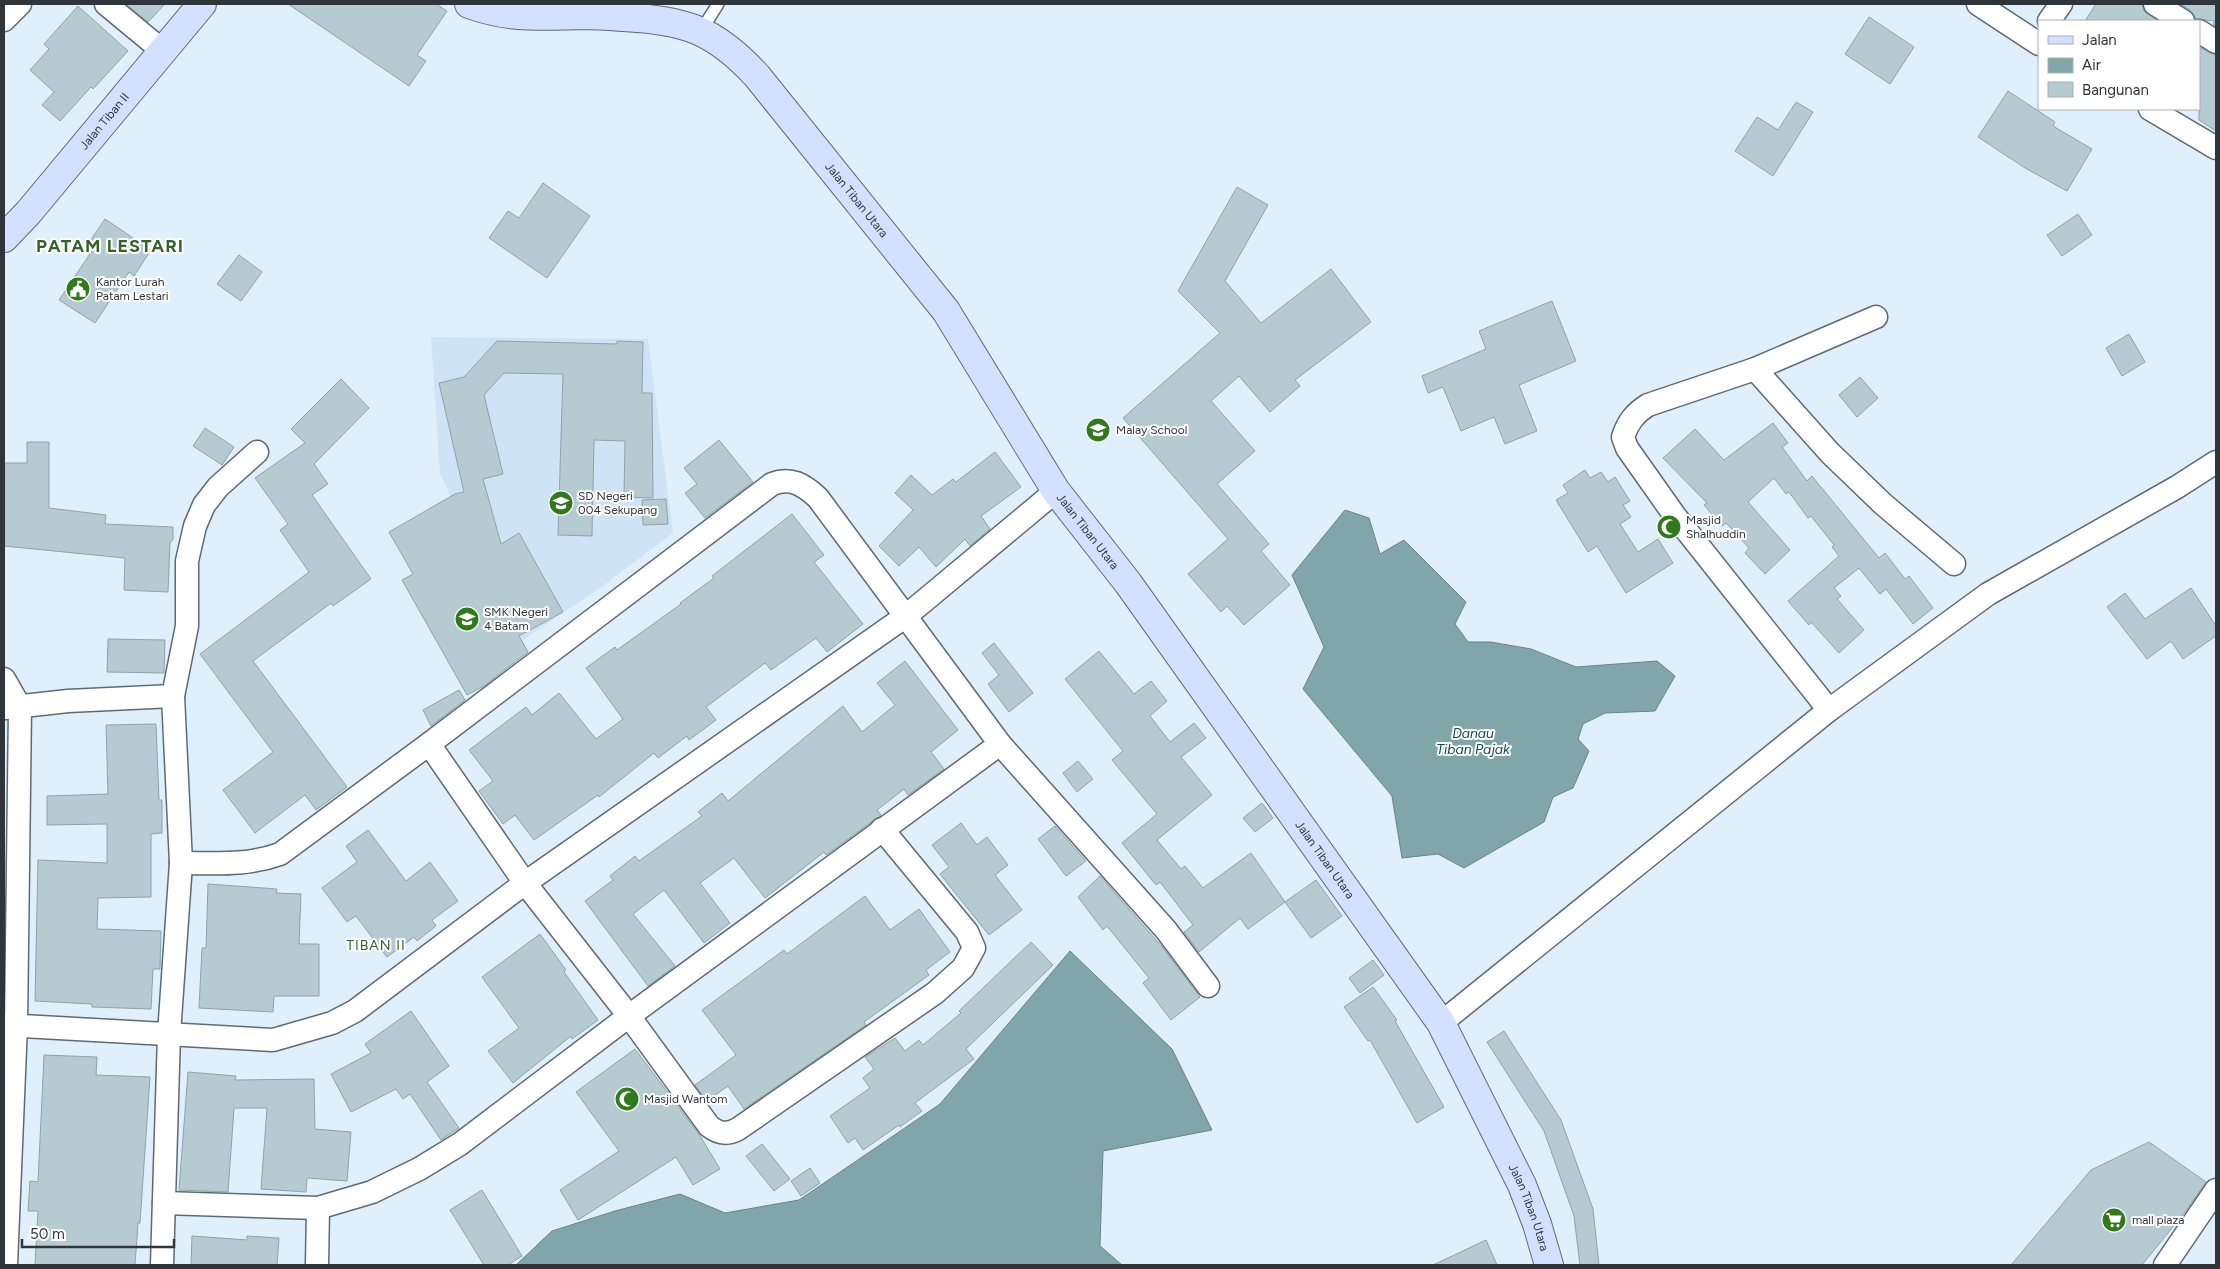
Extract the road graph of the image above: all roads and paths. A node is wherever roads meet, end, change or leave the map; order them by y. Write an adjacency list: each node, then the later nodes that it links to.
1 (20, 4): 9 (street)
2 (106, 4): 16 (street)
3 (202, 4): 16 (street, Jalan Tiban II)
4 (469, 4): 12 (street, Jalan Tiban Utara)
5 (718, 4): 12 (lane)
6 (1978, 4): 14 (street)
7 (2061, 4): 10 (street)
8 (2155, 4): 11 (street)
9 (4, 20)
10 (2050, 20)
11 (2181, 20)
12 (701, 31): 24 (street, Jalan Tiban Utara)
13 (2200, 32): 15 (street)
14 (2038, 40)
15 (2216, 42)
16 (164, 52): 19 (street, Jalan Tiban II)
17 (2152, 110): 18 (street)
18 (2216, 148)
19 (4, 238)
20 (1876, 317): 21 (street)
21 (1755, 369): 25 (street); 30 (street)
22 (257, 452): 28 (street)
23 (2216, 462): 30 (street)
24 (1056, 491): 26 (street); 38 (street, Jalan Tiban Utara)
25 (1954, 564)
26 (906, 616): 31 (street); 32 (street); 35 (street)
27 (4, 679): 29 (street)
28 (173, 696): 29 (street); 34 (street)
29 (12, 708): 39 (street)
30 (1829, 710): 38 (street)
31 (429, 744): 34 (street); 35 (street)
32 (1000, 744): 33 (street); 36 (street)
33 (882, 829): 37 (street); 37 (street)
34 (181, 863): 40 (street)
35 (525, 883): 37 (street); 40 (street)
36 (1208, 986)
37 (629, 1016): 43 (street)
38 (1441, 1024): 47 (street, Jalan Tiban Utara)
39 (10, 1025): 40 (street); 44 (street)
40 (169, 1034): 42 (street)
41 (2215, 1195): 48 (street)
42 (164, 1203): 43 (street); 45 (street)
43 (318, 1208): 46 (street)
44 (6, 1265)
45 (162, 1265)
46 (317, 1265)
47 (1549, 1265)
48 (2165, 1265)

